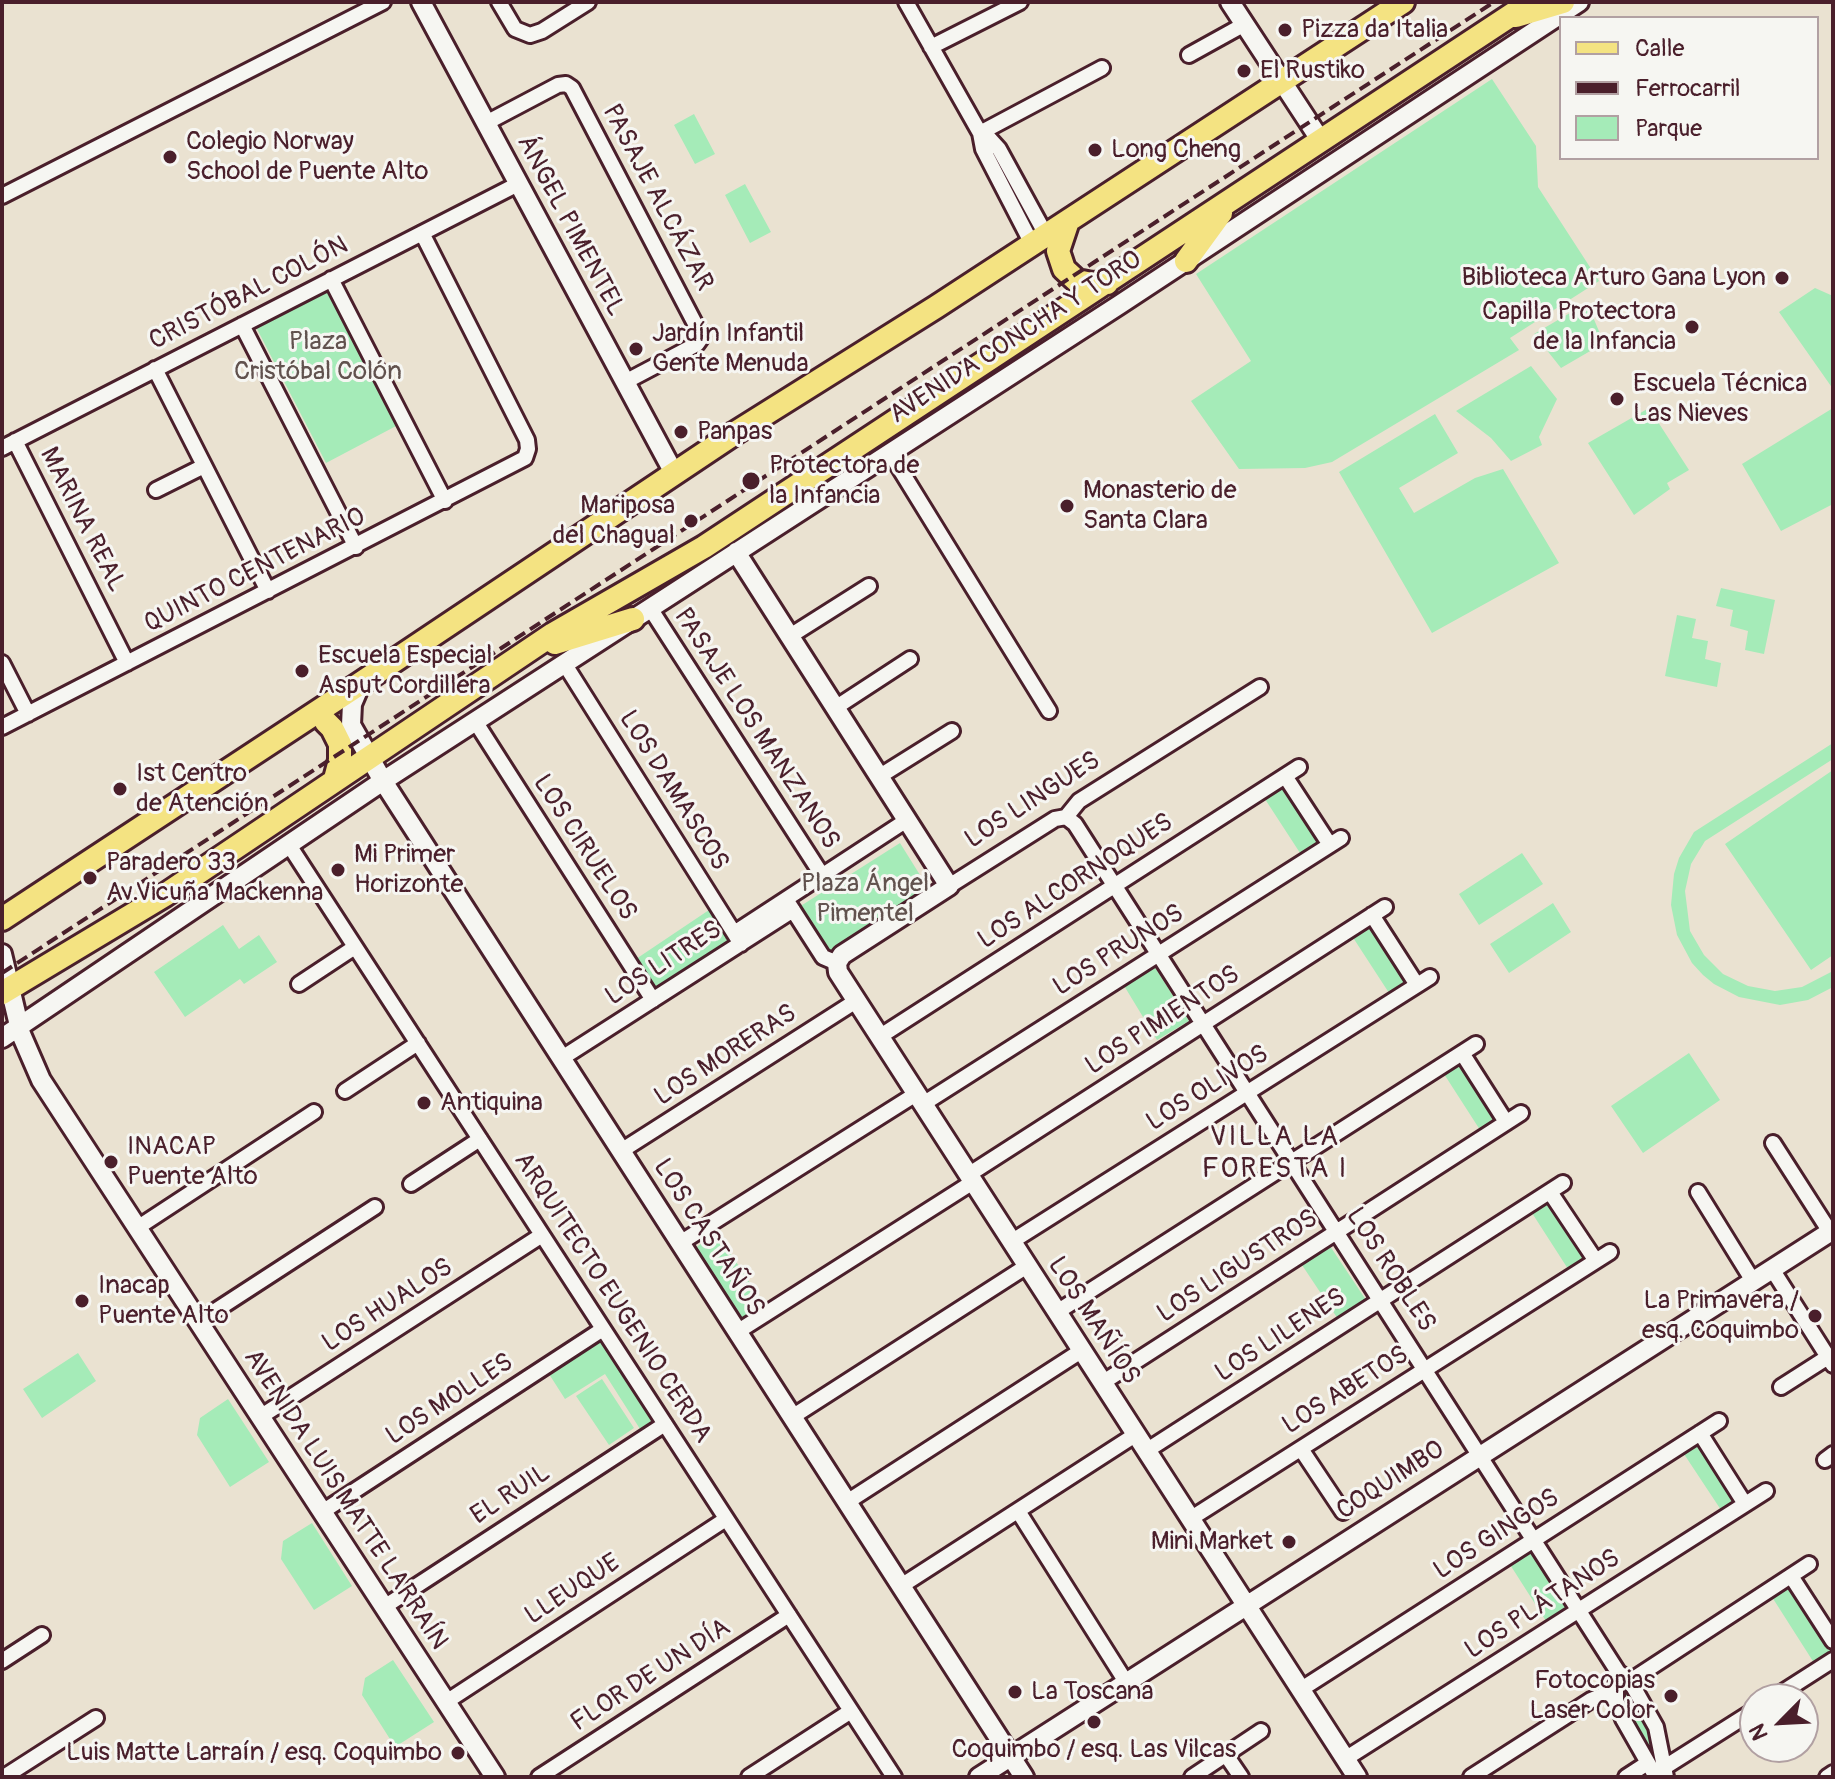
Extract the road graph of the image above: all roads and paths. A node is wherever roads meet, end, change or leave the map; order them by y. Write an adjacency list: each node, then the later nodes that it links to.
1 (383, 2): 22 (street)
2 (421, 2): 18 (street, ÁNGEL PIMENTEL)
3 (499, 2): 4 (street)
4 (588, 2)
5 (906, 2): 14 (street)
6 (1020, 2): 14 (street)
7 (1230, 2): 13 (street)
8 (1403, 2): 17 (main road)
9 (1531, 2): 12 (main road, AVENIDA CONCHA Y TORO)
10 (1563, 2): 12 (main road)
11 (1579, 2): 27 (street, AVENIDA CONCHA Y TORO)
12 (1503, 20): 20 (main road, AVENIDA CONCHA Y TORO)
13 (1245, 24): 15 (street); 17 (street)
14 (931, 47): 19 (street)
15 (1189, 55)
16 (1102, 68): 19 (street)
17 (1282, 81): 20 (street); 24 (main road)
18 (486, 123): 21 (street, ÁNGEL PIMENTEL); 32 (street, PASAJE ALCÁZAR)
19 (980, 133): 26 (street)
20 (1321, 141): 23 (main road, AVENIDA CONCHA Y TORO)
21 (518, 184): 25 (street, CRISTÓBAL COLÓN); 32 (street, ÁNGEL PIMENTEL)
22 (2, 196)
23 (1230, 201): 27 (main road); 29 (main road, AVENIDA CONCHA Y TORO)
24 (1068, 221): 26 (main road); 29 (main road)
25 (422, 233): 28 (street, CRISTÓBAL COLÓN); 38 (street, QUINTO CENTENARIO)
26 (1039, 240): 36 (main road)
27 (1186, 261): 34 (street, AVENIDA CONCHA Y TORO)
28 (331, 279): 30 (street, CRISTÓBAL COLÓN); 38 (street)
29 (1107, 283): 45 (main road, AVENIDA CONCHA Y TORO)
30 (242, 325): 31 (street, CRISTÓBAL COLÓN); 39 (street)
31 (155, 369): 33 (street, CRISTÓBAL COLÓN); 35 (street)
32 (625, 382): 36 (street, ÁNGEL PIMENTEL)
33 (8, 444): 48 (street, MARINA REAL)
34 (890, 453): 40 (street, AVENIDA CONCHA Y TORO); 53 (street)
35 (204, 466): 37 (street); 42 (street)
36 (674, 473): 50 (main road)
37 (156, 490)
38 (445, 501): 39 (street, QUINTO CENTENARIO)
39 (356, 547): 42 (street, QUINTO CENTENARIO)
40 (736, 552): 43 (street, AVENIDA CONCHA Y TORO); 44 (street)
41 (869, 586): 44 (street)
42 (268, 591): 48 (street, QUINTO CENTENARIO)
43 (641, 613): 45 (main road); 49 (street, AVENIDA CONCHA Y TORO); 70 (street, PASAJE LOS MANZANOS)
44 (790, 636): 52 (street)
45 (523, 653): 61 (main road, AVENIDA CONCHA Y TORO)
46 (910, 659): 52 (street)
47 (2, 663): 54 (street)
48 (127, 663): 54 (street, QUINTO CENTENARIO)
49 (564, 663): 55 (street, AVENIDA CONCHA Y TORO); 75 (street, LOS DAMASCOS)
50 (361, 683): 57 (main road); 58 (street)
51 (1260, 687): 67 (street, LOS LINGUES)
52 (835, 708): 63 (street)
53 (1049, 711)
54 (28, 714): 59 (street, QUINTO CENTENARIO)
55 (475, 721): 66 (street, AVENIDA CONCHA Y TORO); 83 (street, LOS CIRUELOS)
56 (326, 722): 57 (street); 58 (street); 65 (main road)
57 (300, 723): 74 (main road)
58 (351, 725): 61 (street, LOS CASTAÑOS)
59 (2, 727)
60 (952, 731): 63 (street)
61 (369, 756): 65 (main road, AVENIDA CONCHA Y TORO); 66 (street, LOS CASTAÑOS)
62 (1299, 767): 64 (street, LOS ALCORNOQUES)
63 (880, 776): 68 (street)
64 (1285, 776): 72 (street, LOS ALCORNOQUES); 78 (street, LOS PRUNOS)
65 (335, 779): 82 (main road, AVENIDA CONCHA Y TORO)
66 (383, 781): 69 (street, AVENIDA CONCHA Y TORO); 92 (street, LOS CASTAÑOS)
67 (1066, 817): 71 (street, LOS LINGUES); 72 (street, LOS ROBLES)
68 (907, 820): 70 (street, LOS LITRES); 71 (street)
69 (289, 845): 76 (street, ARQUITECTO EUGENIO CERDA); 86 (street, AVENIDA CONCHA Y TORO)
70 (822, 875): 73 (street, LOS LITRES)
71 (949, 886): 79 (street, LOS LINGUES)
72 (1115, 886): 78 (street, LOS ROBLES); 87 (street, LOS ALCORNOQUES)
73 (789, 905): 75 (street, LOS LITRES); 79 (street, LOS MAÑÍOS)
74 (2, 919)
75 (737, 938): 83 (street, LOS LITRES)
76 (355, 947): 81 (street); 89 (street, ARQUITECTO EUGENIO CERDA)
77 (2, 954): 82 (street, AVENIDA LUIS MATTE LARRAÍN)
78 (1159, 954): 85 (street, LOS ROBLES); 95 (street, LOS PRUNOS)
79 (837, 963): 84 (street, LOS MAÑÍOS)
80 (1424, 981): 85 (street, LOS PIMIENTOS); 94 (street, LOS OLIVOS)
81 (299, 984)
82 (6, 990): 86 (street, AVENIDA LUIS MATTE LARRAÍN)
83 (653, 1000): 92 (street, LOS LITRES)
84 (856, 1001): 87 (street, LOS MAÑÍOS); 101 (street, LOS MORERAS)
85 (1203, 1024): 94 (street, LOS ROBLES); 103 (street, LOS PIMIENTOS)
86 (20, 1026): 88 (street, AVENIDA CONCHA Y TORO); 109 (street, AVENIDA LUIS MATTE LARRAÍN)
87 (879, 1037): 95 (street, LOS MAÑÍOS)
88 (2, 1038)
89 (418, 1043): 93 (street); 99 (street, ARQUITECTO EUGENIO CERDA)
90 (1476, 1044): 91 (street)
91 (1462, 1053): 98 (street); 102 (street)
92 (562, 1058): 101 (street, LOS CASTAÑOS)
93 (345, 1091)
94 (1248, 1093): 102 (street, LOS ROBLES); 113 (street, LOS OLIVOS)
95 (919, 1099): 103 (street, LOS MAÑÍOS); 114 (street, LOS PRUNOS)
96 (314, 1112): 109 (street)
97 (1521, 1113): 98 (street, LOS LIGUSTROS)
98 (1506, 1122): 111 (street, LOS LIGUSTROS)
99 (480, 1139): 105 (street); 112 (street, ARQUITECTO EUGENIO CERDA)
100 (1773, 1143): 110 (street)
101 (621, 1151): 114 (street, LOS CASTAÑOS)
102 (1292, 1162): 111 (street, LOS ROBLES); 121 (street)
103 (970, 1178): 113 (street, LOS MAÑÍOS); 124 (street, LOS PIMIENTOS)
104 (1563, 1183): 106 (street, LOS LILENES)
105 (411, 1184)
106 (1550, 1192): 116 (street); 120 (street, LOS LILENES)
107 (1698, 1192): 119 (street)
108 (375, 1207): 122 (street)
109 (137, 1228): 122 (street, AVENIDA LUIS MATTE LARRAÍN)
110 (1832, 1231): 118 (street, COQUIMBO)
111 (1337, 1232): 120 (street, LOS ROBLES); 128 (street, LOS LIGUSTROS)
112 (542, 1235): 123 (street, ARQUITECTO EUGENIO CERDA); 130 (street, LOS HUALOS)
113 (1011, 1242): 117 (street, LOS MAÑÍOS)
114 (680, 1243): 124 (street, LOS CASTAÑOS)
115 (1610, 1252): 116 (street, LOS ABETOS)
116 (1596, 1261): 127 (street, LOS ABETOS)
117 (1027, 1266): 121 (street, LOS MAÑÍOS); 131 (street)
118 (1772, 1269): 119 (street, COQUIMBO); 126 (street)
119 (1753, 1281): 138 (street, COQUIMBO)
120 (1381, 1300): 127 (street, LOS ROBLES); 137 (street, LOS LILENES)
121 (1057, 1312): 125 (street, LOS MAÑÍOS)
122 (198, 1322): 130 (street, AVENIDA LUIS MATTE LARRAÍN)
123 (603, 1329): 133 (street, ARQUITECTO EUGENIO CERDA); 143 (street, LOS MOLLES)
124 (737, 1332): 131 (street, LOS CASTAÑOS)
125 (1081, 1351): 128 (street, LOS MAÑÍOS); 140 (street)
126 (1830, 1361): 129 (street)
127 (1426, 1369): 136 (street, LOS ABETOS); 138 (street, LOS ROBLES)
128 (1102, 1383): 135 (street, LOS MAÑÍOS)
129 (1781, 1387)
130 (260, 1417): 143 (street, AVENIDA LUIS MATTE LARRAÍN)
131 (792, 1417): 140 (street, LOS CASTAÑOS)
132 (1719, 1421): 134 (street, LOS GINGOS)
133 (665, 1424): 145 (street, ARQUITECTO EUGENIO CERDA); 152 (street, EL RUIL)
134 (1700, 1433): 141 (street); 147 (street, LOS GINGOS)
135 (1135, 1435): 137 (street, LOS MAÑÍOS); 142 (street)
136 (1301, 1449): 144 (street); 146 (street, LOS ABETOS)
137 (1146, 1451): 146 (street, LOS MAÑÍOS)
138 (1480, 1454): 147 (street, LOS ROBLES); 151 (street, COQUIMBO)
139 (1766, 1491): 141 (street, LOS PLÁTANOS)
140 (847, 1502): 150 (street, LOS CASTAÑOS)
141 (1745, 1504): 153 (street, LOS PLÁTANOS)
142 (1018, 1511): 150 (street); 160 (street)
143 (322, 1512): 152 (street, AVENIDA LUIS MATTE LARRAÍN)
144 (1343, 1512)
145 (726, 1519): 154 (street, ARQUITECTO EUGENIO CERDA); 164 (street, LLEUQUE)
146 (1190, 1519): 151 (street, LOS MAÑÍOS)
147 (1535, 1540): 153 (street, LOS ROBLES); 162 (street, LOS GINGOS)
148 (1809, 1564): 149 (street)
149 (1791, 1576): 156 (street); 159 (street)
150 (901, 1586): 170 (street, LOS CASTAÑOS)
151 (1245, 1606): 160 (street, COQUIMBO); 162 (street, LOS MAÑÍOS)
152 (384, 1607): 164 (street, AVENIDA LUIS MATTE LARRAÍN)
153 (1579, 1610): 159 (street, LOS ROBLES); 171 (street, LOS PLÁTANOS)
154 (789, 1615): 165 (street, ARQUITECTO EUGENIO CERDA); 177 (street, FLOR DE UN DÍA)
155 (42, 1635): 158 (street)
156 (1833, 1641)
157 (1833, 1660): 161 (street)
158 (2, 1661)
159 (1624, 1676): 163 (street); 174 (street, LOS ROBLES)
160 (1126, 1682): 170 (street, COQUIMBO)
161 (1797, 1683)
162 (1300, 1690): 171 (street, LOS MAÑÍOS)
163 (1615, 1690): 172 (street); 185 (street)
164 (446, 1702): 176 (street, AVENIDA LUIS MATTE LARRAÍN)
165 (851, 1711): 178 (street); 179 (street, ARQUITECTO EUGENIO CERDA)
166 (96, 1718): 175 (street)
167 (1739, 1721): 174 (street)
168 (1261, 1731): 169 (street)
169 (1226, 1755): 182 (street); 183 (street)
170 (1011, 1757): 180 (street, COQUIMBO); 181 (street, LOS CASTAÑOS)
171 (1345, 1759): 184 (street, LOS MAÑÍOS)
172 (1646, 1764): 174 (street); 186 (street)
173 (1833, 1773): 187 (street)
174 (1662, 1774)
175 (4, 1777)
176 (495, 1777)
177 (539, 1777)
178 (749, 1777)
179 (894, 1777)
180 (979, 1777)
181 (1024, 1777)
182 (1192, 1777)
183 (1241, 1777)
184 (1357, 1777)
185 (1471, 1777)
186 (1626, 1777)
187 (1827, 1777)

